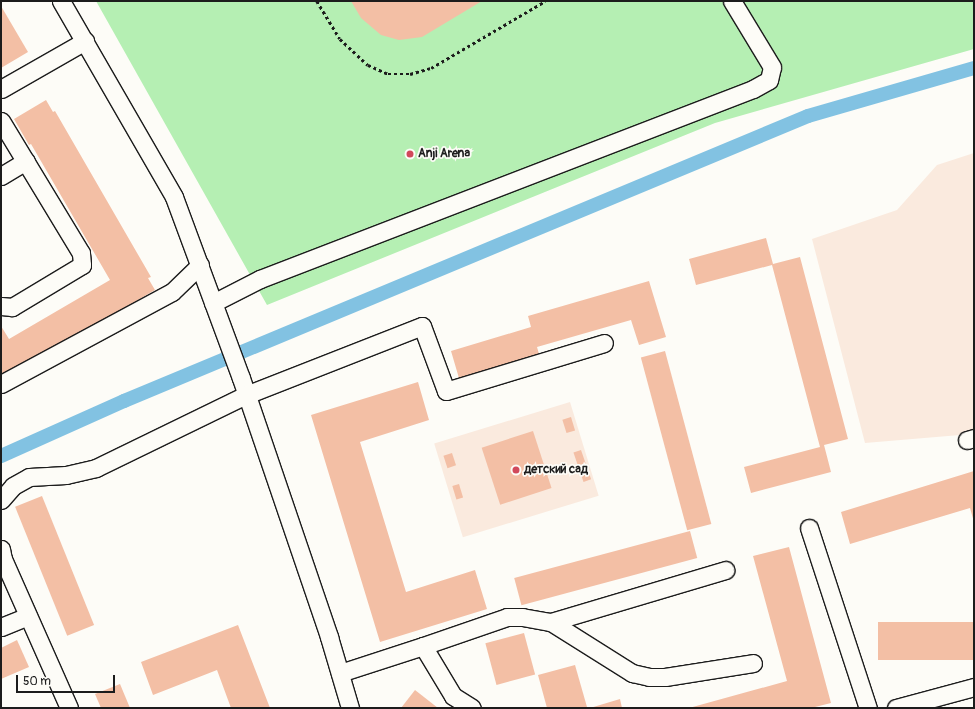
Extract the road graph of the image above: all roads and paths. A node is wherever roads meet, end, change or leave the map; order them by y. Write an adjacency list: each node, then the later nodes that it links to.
1 (61, 1): 5 (street)
2 (317, 1): 3 (path)
3 (545, 1)
4 (732, 1): 11 (street)
5 (85, 41): 6 (street); 10 (street)
6 (1, 89)
7 (1, 121): 8 (street)
8 (26, 161): 9 (street); 12 (street)
9 (1, 176)
10 (200, 265): 11 (street); 14 (street)
11 (214, 303): 15 (street)
12 (1, 306)
13 (604, 343): 15 (street)
14 (1, 384)
15 (246, 394): 16 (street); 25 (street)
16 (1, 500)
17 (809, 528): 30 (street)
18 (2, 556): 20 (street)
19 (725, 570): 21 (street)
20 (28, 616): 22 (street); 27 (street)
21 (551, 622): 23 (street); 24 (street)
22 (1, 627)
23 (422, 646): 25 (street); 29 (street)
24 (753, 664)
25 (340, 673): 28 (street)
26 (974, 687): 31 (street)
27 (69, 708)
28 (350, 708)
29 (472, 708)
30 (868, 708)
31 (896, 708)

